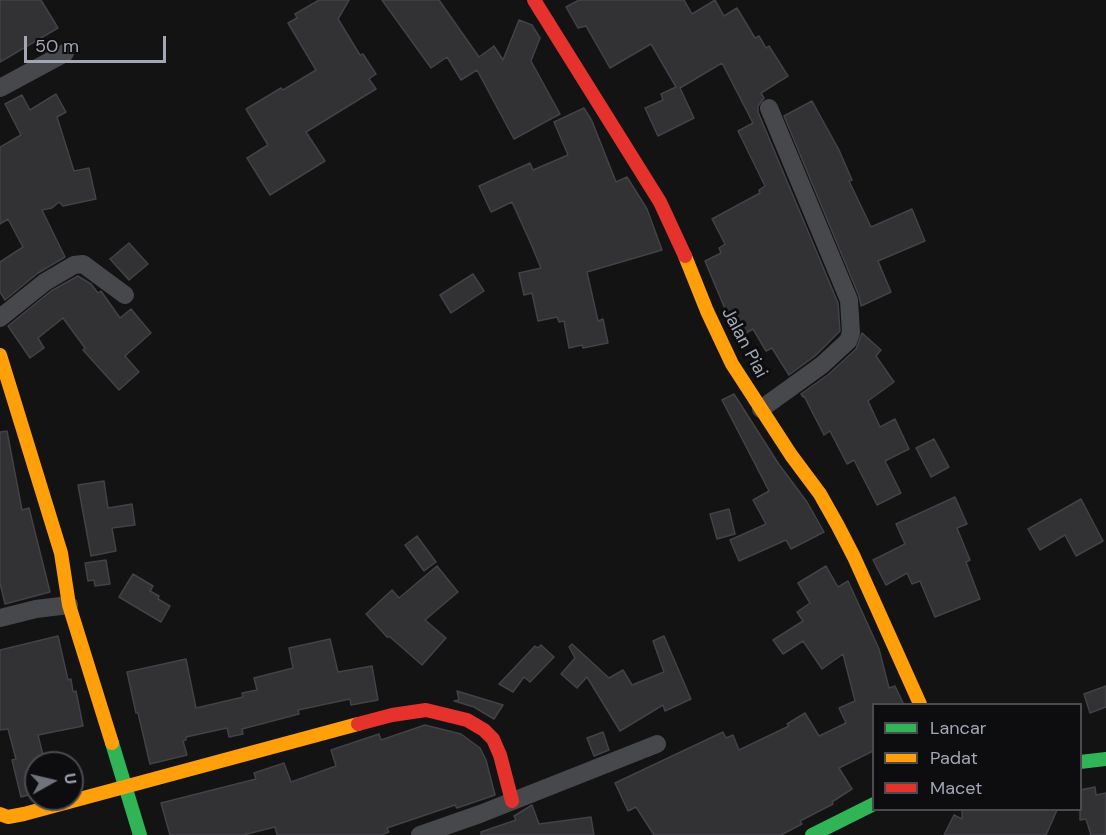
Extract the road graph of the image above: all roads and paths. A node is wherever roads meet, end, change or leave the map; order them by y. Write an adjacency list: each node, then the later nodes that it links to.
1 (534, 0): 8 (street, Jalan Piai)
2 (65, 53): 3 (street)
3 (0, 88)
4 (769, 108): 8 (street)
5 (125, 295): 6 (street)
6 (0, 318)
7 (0, 355): 9 (street)
8 (761, 409): 11 (street, Jalan Piai)
9 (69, 605): 10 (street); 15 (street)
10 (0, 618)
11 (919, 703)
12 (657, 744): 16 (street)
13 (1106, 759): 14 (street)
14 (1082, 762)
15 (124, 785): 16 (street); 18 (street); 19 (street)
16 (512, 801): 20 (street)
17 (872, 805): 21 (street)
18 (0, 814)
19 (140, 835)
20 (420, 835)
21 (812, 835)

